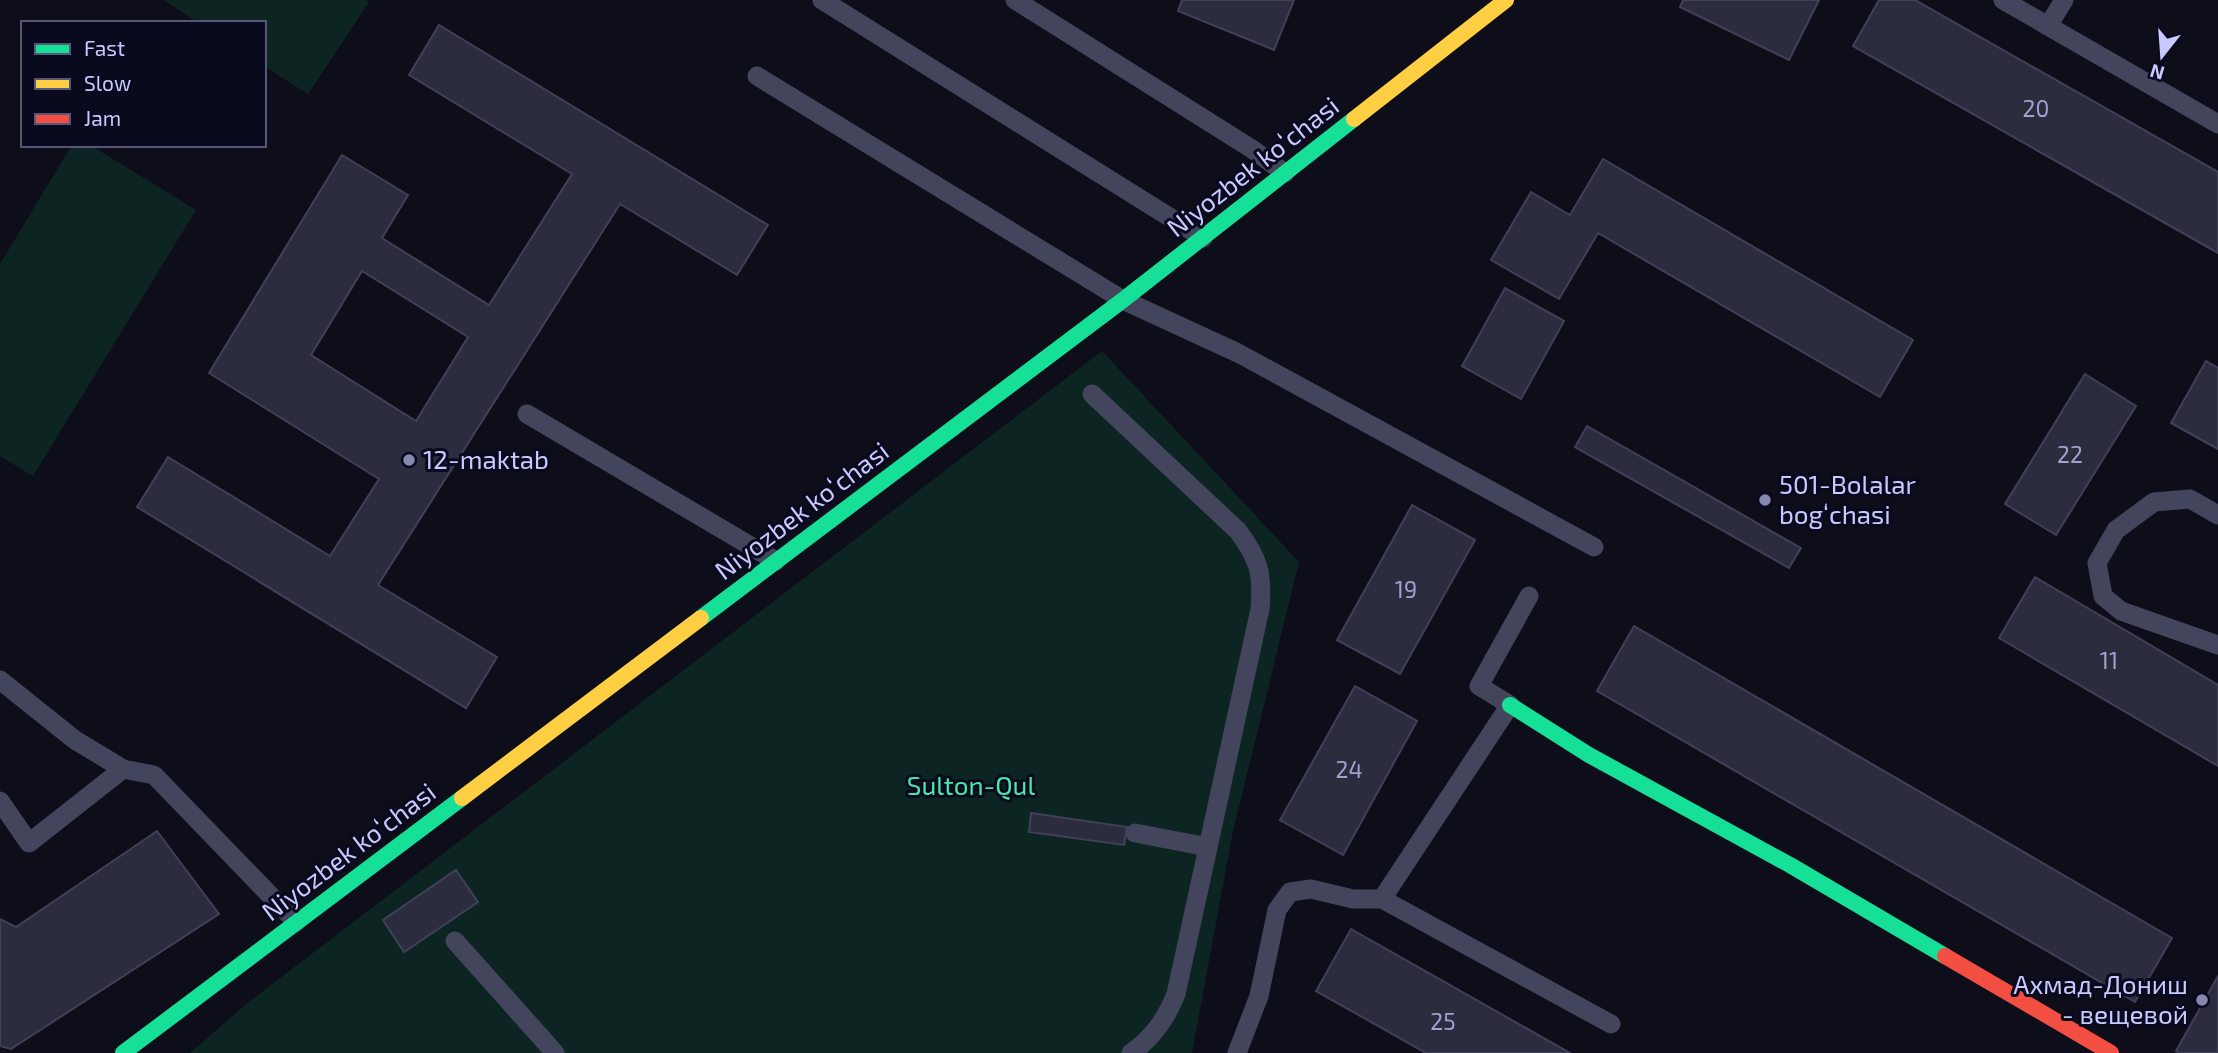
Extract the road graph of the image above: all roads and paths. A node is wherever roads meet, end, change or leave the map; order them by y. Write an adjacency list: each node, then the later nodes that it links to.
1 (822, 0): 10 (lane)
2 (1015, 0): 9 (lane)
3 (1506, 0): 9 (street, Niyozbek koʻchasi)
4 (2003, 0): 6 (lane)
5 (2064, 0): 6 (lane)
6 (2048, 26): 8 (lane)
7 (757, 76): 11 (lane)
8 (2218, 124)
9 (1285, 173): 10 (street, Niyozbek koʻchasi)
10 (1203, 238): 11 (street, Niyozbek koʻchasi)
11 (1123, 300): 15 (lane); 16 (street, Niyozbek koʻchasi)
12 (1092, 394): 24 (lane)
13 (527, 414): 16 (lane)
14 (2218, 514): 18 (lane)
15 (1594, 547)
16 (776, 561): 26 (street, Niyozbek koʻchasi)
17 (1529, 596): 20 (lane)
18 (2218, 645)
19 (0, 680): 21 (lane)
20 (1510, 705): 25 (lane); 33 (street)
21 (123, 769): 22 (lane); 26 (lane)
22 (0, 801)
23 (1135, 833): 24 (lane)
24 (1208, 847): 31 (lane)
25 (1382, 899): 28 (lane); 32 (lane)
26 (296, 922): 29 (street, Niyozbek koʻchasi)
27 (455, 941): 30 (lane)
28 (1611, 1024)
29 (123, 1053)
30 (555, 1053)
31 (1131, 1053)
32 (1237, 1053)
33 (2111, 1053)

